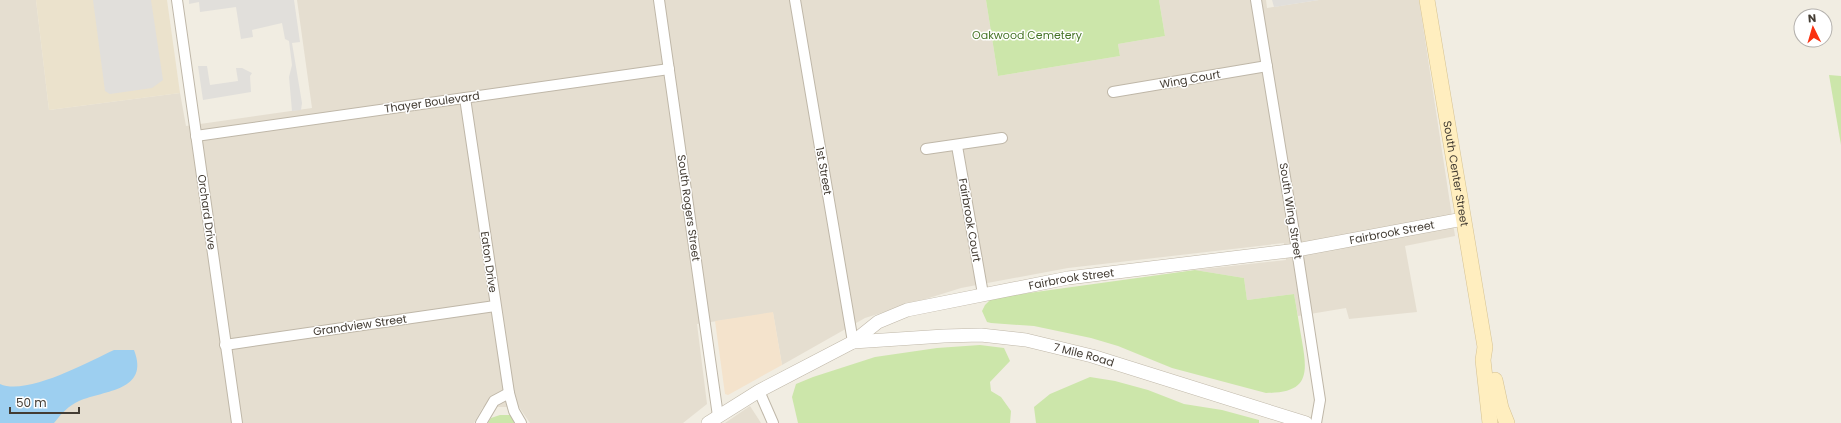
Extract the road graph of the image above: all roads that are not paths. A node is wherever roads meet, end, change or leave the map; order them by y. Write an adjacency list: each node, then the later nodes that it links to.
1 (177, 0): 10 (street, Orchard Drive)
2 (659, 0): 7 (street, South Rogers Street)
3 (795, 0): 18 (street, 1st Street)
4 (1256, 0): 6 (street, South Wing Street)
5 (1427, 0): 14 (main road, South Center Street)
6 (1267, 66): 8 (street, Wing Court); 15 (street, South Wing Street)
7 (669, 69): 9 (street, Thayer Boulevard); 23 (street, South Rogers Street)
8 (1113, 92)
9 (465, 98): 10 (street, Thayer Boulevard); 17 (street, Eaton Drive)
10 (196, 136): 19 (street, Orchard Drive)
11 (1002, 138): 12 (street)
12 (957, 146): 13 (street); 16 (street, Fairbrook Court)
13 (926, 149)
14 (1464, 219): 15 (street, Fairbrook Street); 20 (main road, South Center Street)
15 (1297, 250): 16 (street, Fairbrook Street); 29 (street, South Wing Street)
16 (983, 294): 18 (street, Fairbrook Street)
17 (495, 306): 19 (street, Grandview Street); 22 (street, Eaton Drive)
18 (853, 342): 21 (street, Fairbrook Street); 28 (street, 7 Mile Road)
19 (225, 345): 24 (street, Orchard Drive)
20 (1485, 347): 30 (main road, South Center Street); 31 (main road, South Center Street)
21 (759, 391): 23 (street, Fairbrook Street); 27 (street)
22 (509, 393): 25 (street); 26 (street, Eaton Drive)
23 (713, 419)
24 (236, 423)
25 (481, 423)
26 (521, 423)
27 (773, 423)
28 (1306, 423)
29 (1316, 423)
30 (1490, 423)
31 (1507, 423)

